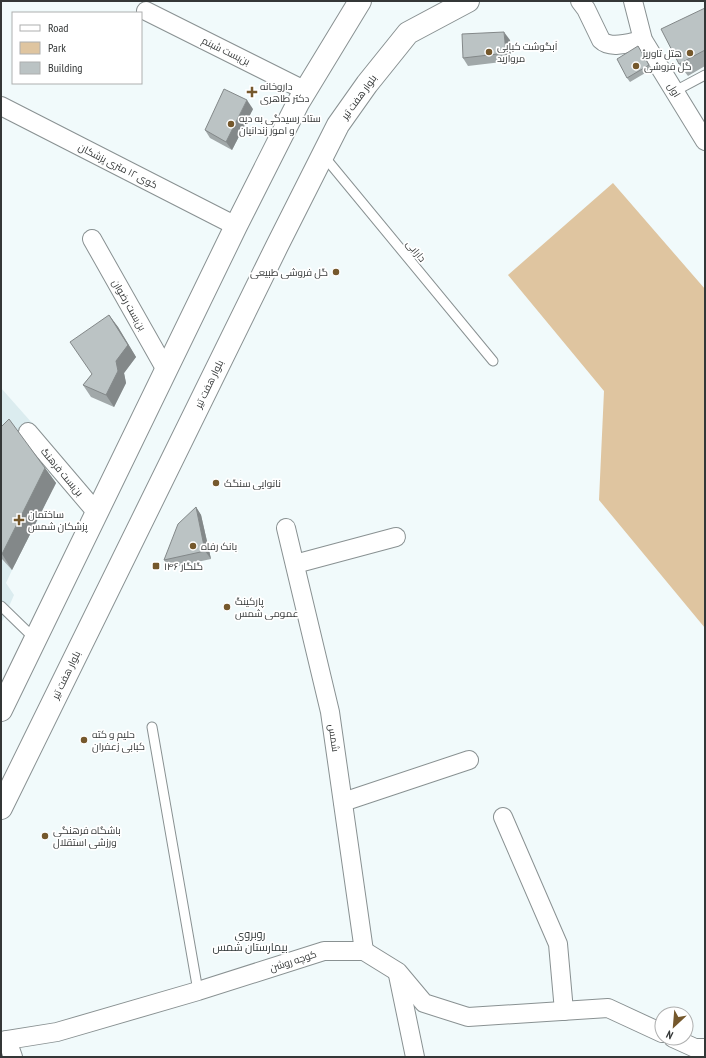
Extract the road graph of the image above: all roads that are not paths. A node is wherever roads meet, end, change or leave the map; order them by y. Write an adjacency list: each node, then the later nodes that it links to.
1 (360, 1): 8 (highway)
2 (580, 1): 6 (street)
3 (633, 1): 6 (street, اول)
4 (467, 2): 12 (highway, بلوار هفت تیر)
5 (146, 11): 8 (street, بن‌بست شبنم)
6 (643, 40): 9 (street, اول)
7 (705, 75): 9 (lane)
8 (306, 91): 13 (highway)
9 (675, 92): 11 (street, اول)
10 (1, 106): 13 (street, کوی ۱۲ متری پزشکان)
11 (705, 141)
12 (323, 155): 15 (lane, دارابی); 28 (highway, بلوار هفت تیر)
13 (236, 226): 16 (highway)
14 (92, 239): 16 (street, بن‌بست رضوان)
15 (493, 361)
16 (166, 370): 18 (highway)
17 (28, 432): 18 (street, بن‌بست فرهنگ)
18 (96, 513): 23 (highway)
19 (286, 528): 21 (street, شمس)
20 (396, 537): 21 (street)
21 (295, 564): 27 (street, شمس)
22 (1, 606): 23 (lane)
23 (35, 639): 24 (highway)
24 (4, 700)
25 (152, 727): 32 (lane)
26 (470, 760): 27 (street)
27 (343, 802): 30 (street, شمس)
28 (1, 808)
29 (503, 817): 33 (street)
30 (364, 950): 31 (street); 32 (street, کوچه روشن)
31 (398, 972): 33 (street); 38 (street)
32 (198, 991): 35 (street, کوچه روشن)
33 (564, 1011): 34 (street)
34 (654, 1029)
35 (7, 1046)
36 (691, 1046): 37 (street)
37 (705, 1048)
38 (415, 1057)

